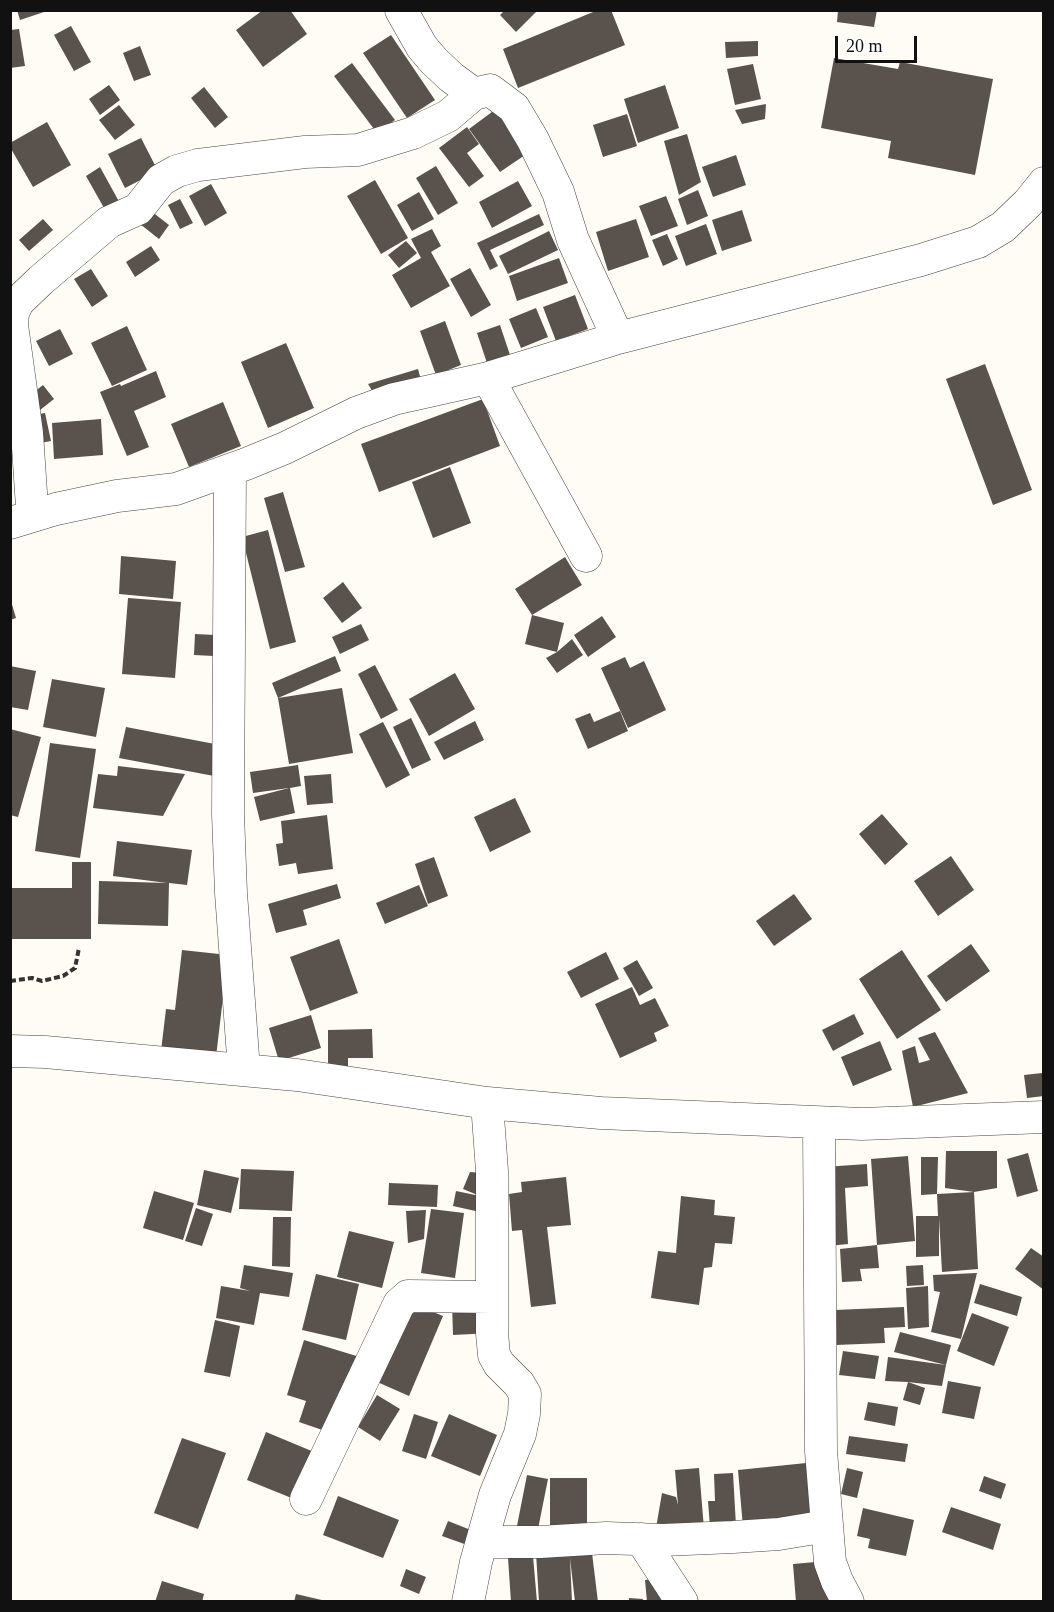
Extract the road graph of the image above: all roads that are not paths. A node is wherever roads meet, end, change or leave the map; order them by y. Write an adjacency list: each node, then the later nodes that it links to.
1 (401, 10): 2 (street)
2 (474, 94): 4 (street); 5 (street)
3 (1044, 183): 5 (street)
4 (12, 312): 8 (street)
5 (618, 338): 6 (street)
6 (488, 378): 7 (street); 9 (street)
7 (230, 470): 8 (street); 11 (street)
8 (27, 510)
9 (586, 556)
10 (10, 1051): 11 (street)
11 (244, 1070): 12 (street)
12 (487, 1103): 14 (street); 15 (street)
13 (1044, 1117): 14 (street)
14 (819, 1123): 17 (street)
15 (492, 1297): 16 (street); 19 (street)
16 (306, 1499)
17 (827, 1526): 18 (street); 22 (street)
18 (641, 1539): 19 (street); 21 (street)
19 (482, 1542): 20 (street)
20 (468, 1602)
21 (682, 1602)
22 (848, 1602)

